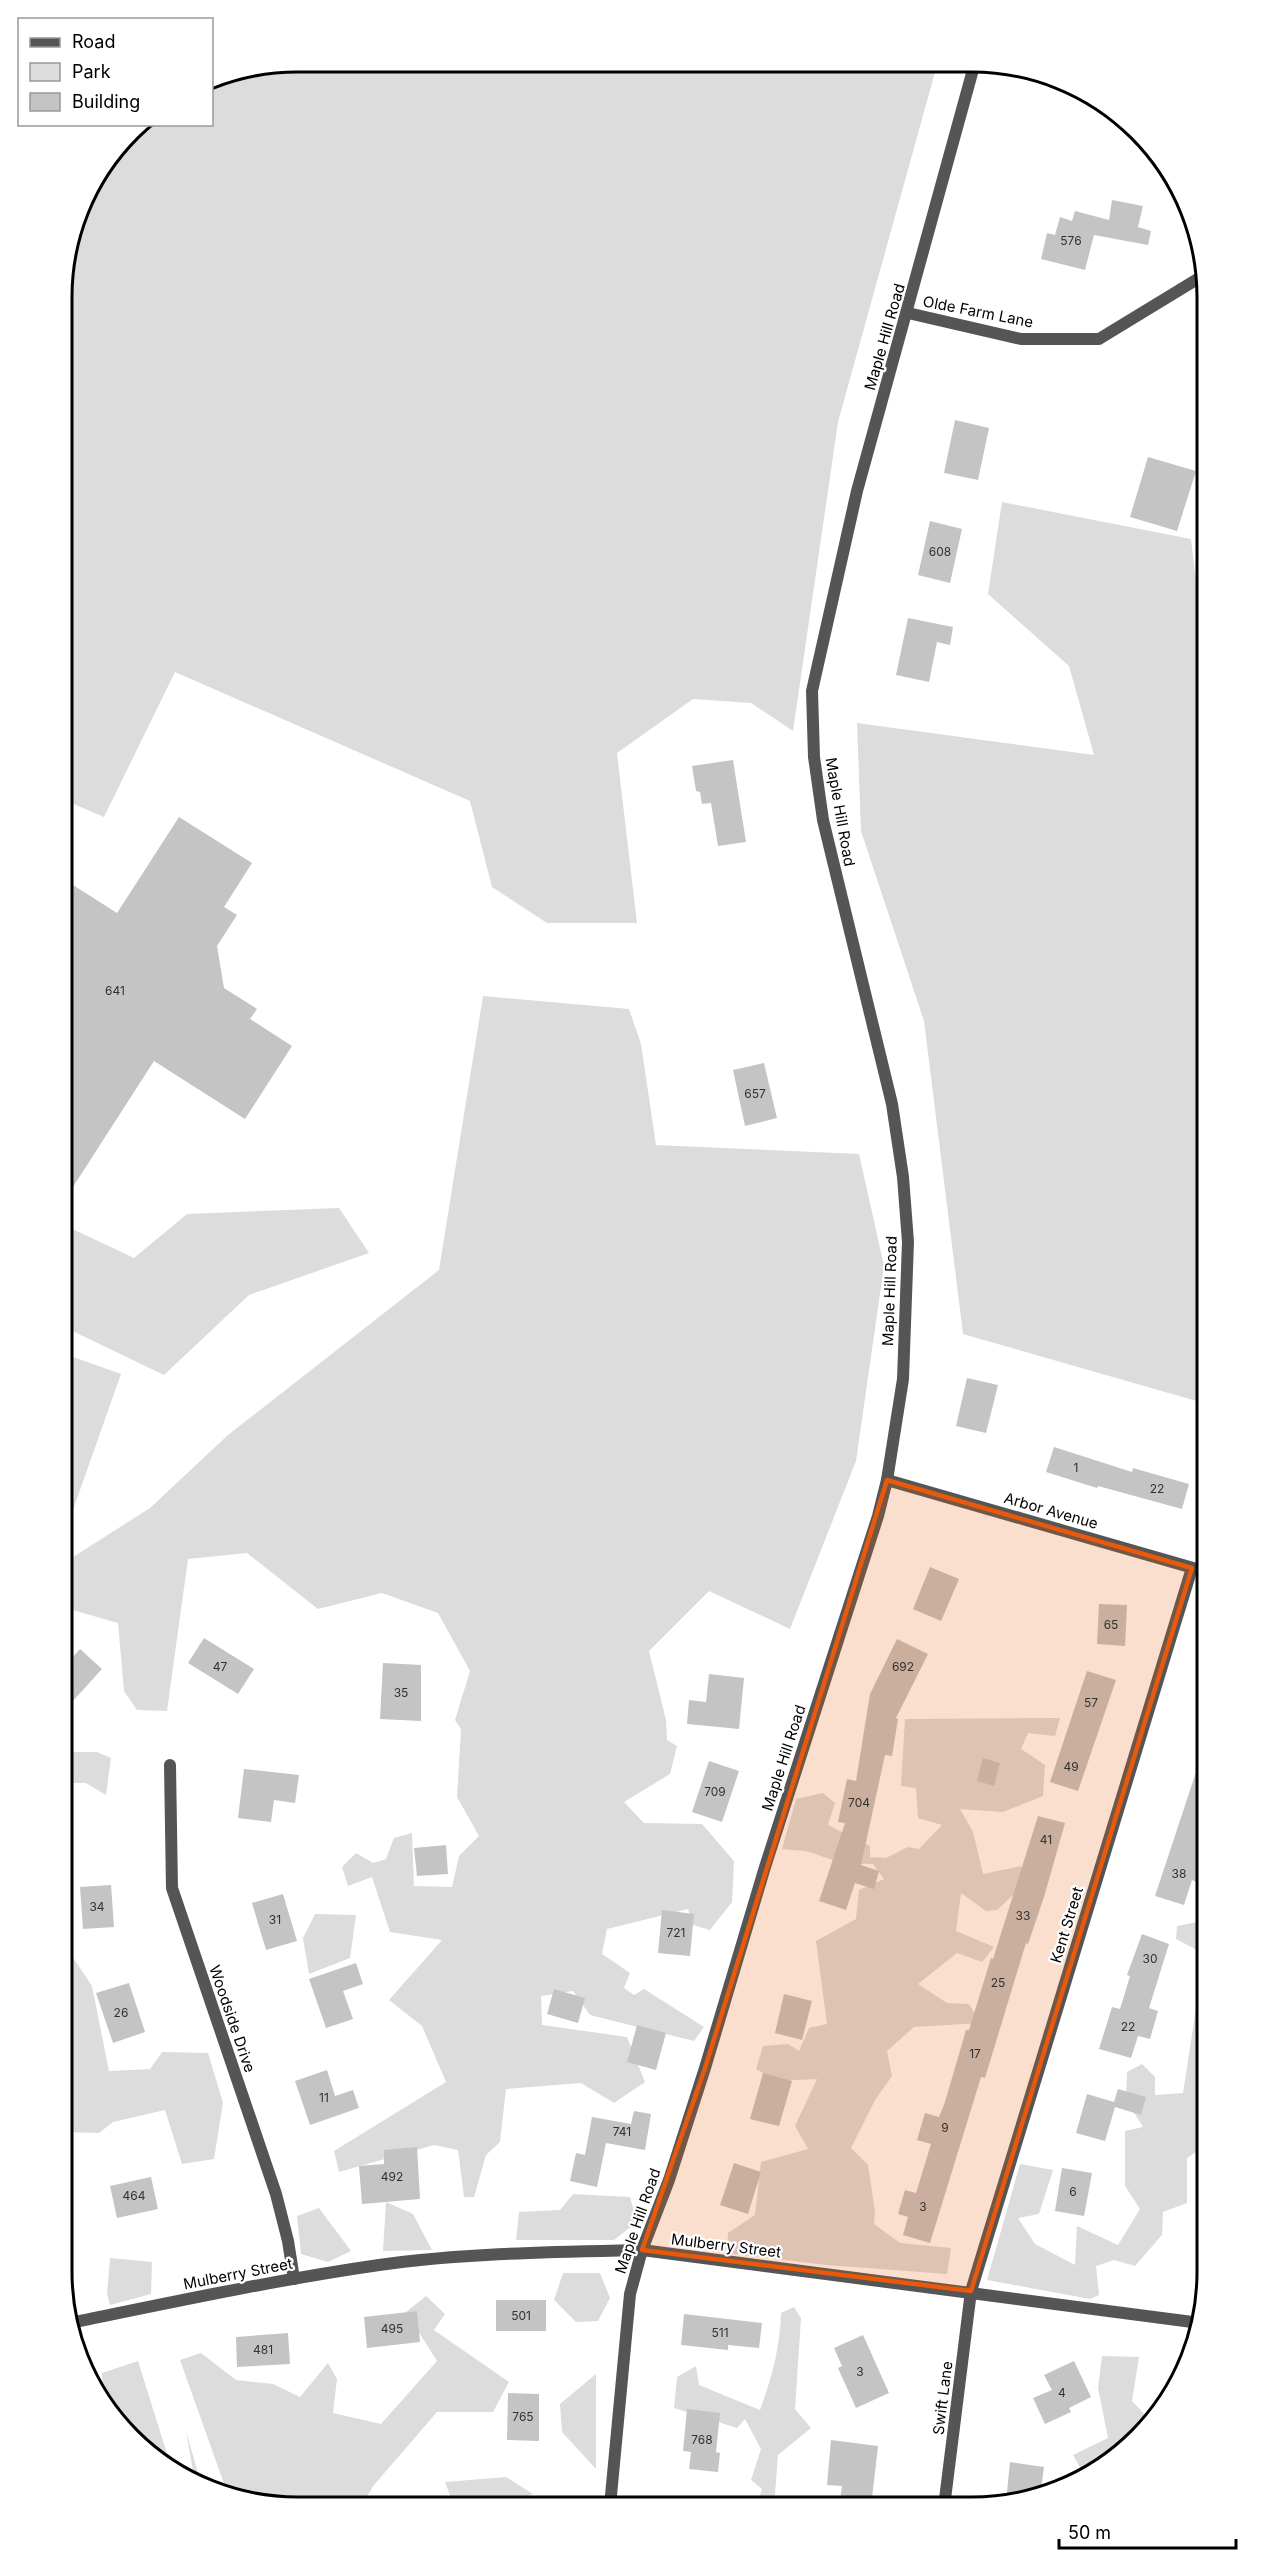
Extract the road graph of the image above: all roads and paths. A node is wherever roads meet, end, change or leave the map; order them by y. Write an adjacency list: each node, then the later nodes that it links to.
1 (972, 72): 3 (street, Maple Hill Road)
2 (1197, 279): 3 (street, Olde Farm Lane)
3 (908, 313): 4 (street, Maple Hill Road)
4 (887, 1480): 5 (street, Arbor Avenue); 8 (street, Maple Hill Road)
5 (1192, 1568): 6 (street, Arbor Avenue); 10 (street, Kent Street)
6 (1197, 1569)
7 (170, 1765): 9 (street, Woodside Drive)
8 (642, 2250): 9 (street, Mulberry Street); 10 (street, Mulberry Street); 13 (street, Maple Hill Road)
9 (294, 2278): 11 (street, Mulberry Street)
10 (971, 2291): 12 (street, Mulberry Street); 14 (street, Swift Lane)
11 (78, 2321)
12 (1191, 2322)
13 (611, 2497)
14 (945, 2497)

